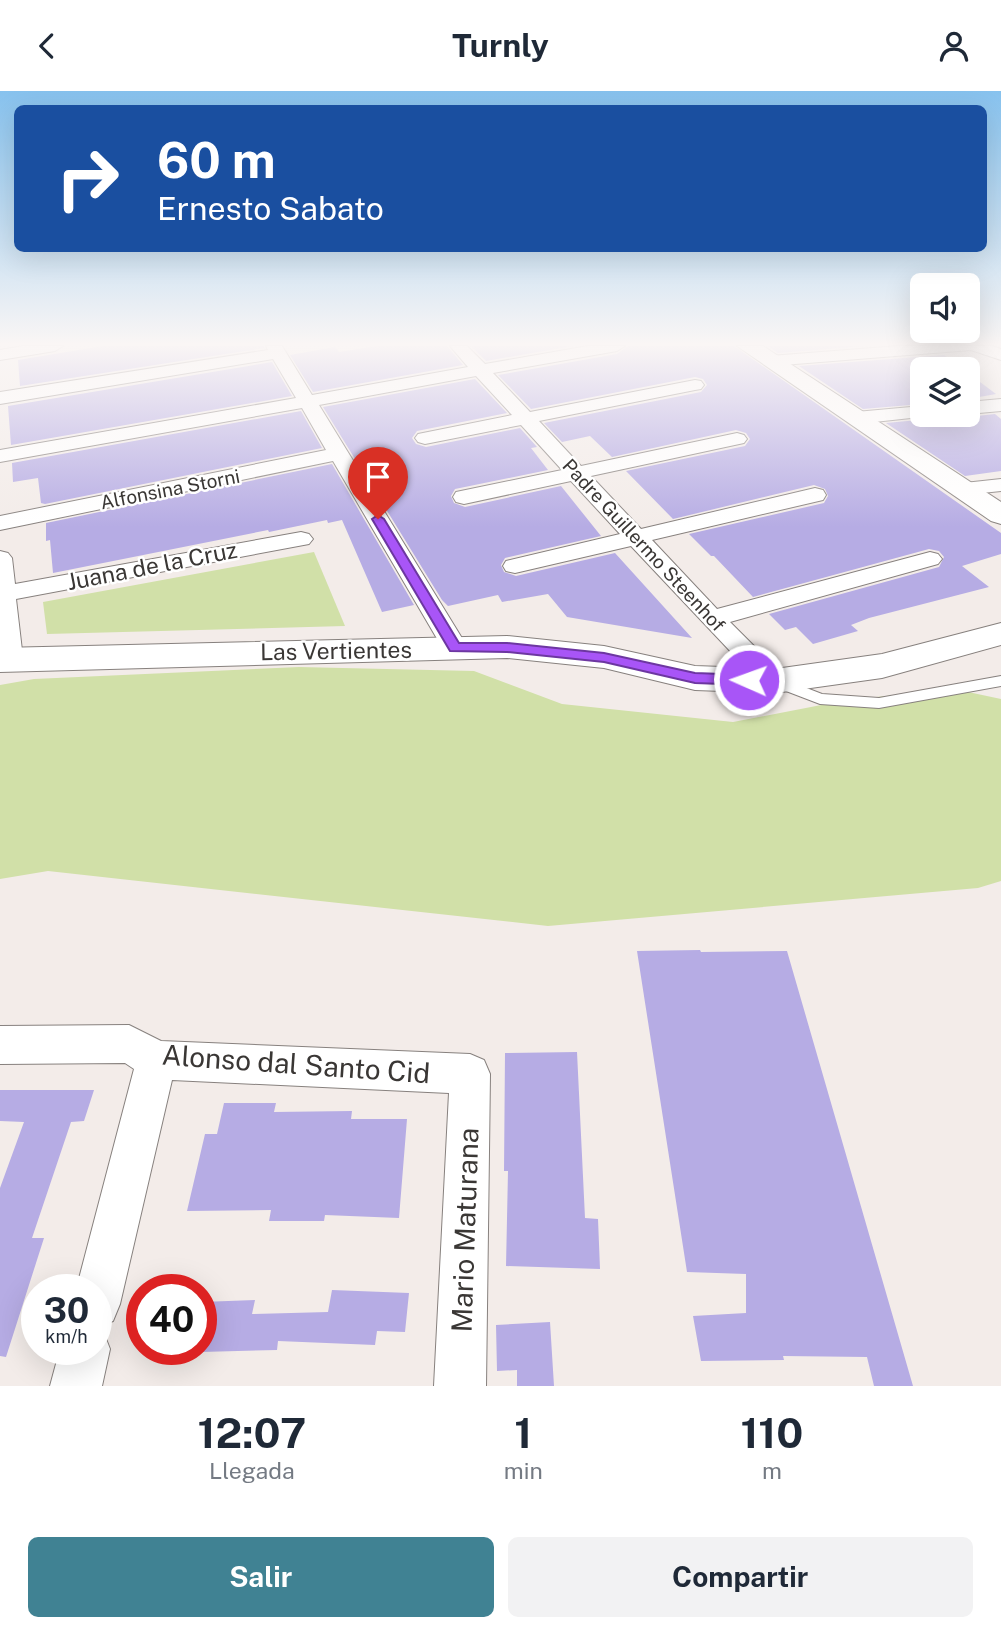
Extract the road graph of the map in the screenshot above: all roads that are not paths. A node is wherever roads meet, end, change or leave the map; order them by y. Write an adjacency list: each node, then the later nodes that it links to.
1 (283, 406): 12 (street)
2 (311, 406): 11 (street)
3 (514, 406): 8 (street, Padre Guillermo Steenhof)
4 (592, 406): 8 (street)
5 (839, 406): 7 (street)
6 (910, 413): 7 (street)
7 (856, 418): 15 (street)
8 (526, 420): 9 (street); 13 (street, Padre Guillermo Steenhof)
9 (425, 438)
10 (737, 439): 13 (street)
11 (339, 454): 19 (street, Alfonsina Storni); 28 (street)
12 (0, 456)
13 (577, 474): 17 (street); 20 (street, Padre Guillermo Steenhof)
14 (1001, 485): 15 (street)
15 (963, 489): 18 (street)
16 (815, 495): 20 (street)
17 (464, 497)
18 (1001, 515)
19 (0, 523)
20 (637, 538): 24 (street); 26 (street, Padre Guillermo Steenhof)
21 (301, 539): 25 (street, Juana de la Cruz)
22 (0, 558): 25 (street)
23 (930, 559): 26 (street)
24 (515, 566)
25 (3, 594): 29 (street)
26 (712, 619): 30 (street, Padre Guillermo Steenhof)
27 (1001, 634): 30 (street, Las Vertientes)
28 (455, 648): 29 (street, Las Vertientes); 30 (street, Las Vertientes)
29 (5, 659)
30 (775, 681): 31 (lane)
31 (1001, 681)
32 (0, 1045): 33 (street, Alonso dal Santo Cid)
33 (157, 1060): 34 (street, Alonso dal Santo Cid); 35 (street)
34 (470, 1074): 38 (street, Mario Maturana)
35 (104, 1274)
36 (81, 1365): 37 (street)
37 (76, 1386)
38 (460, 1386)

